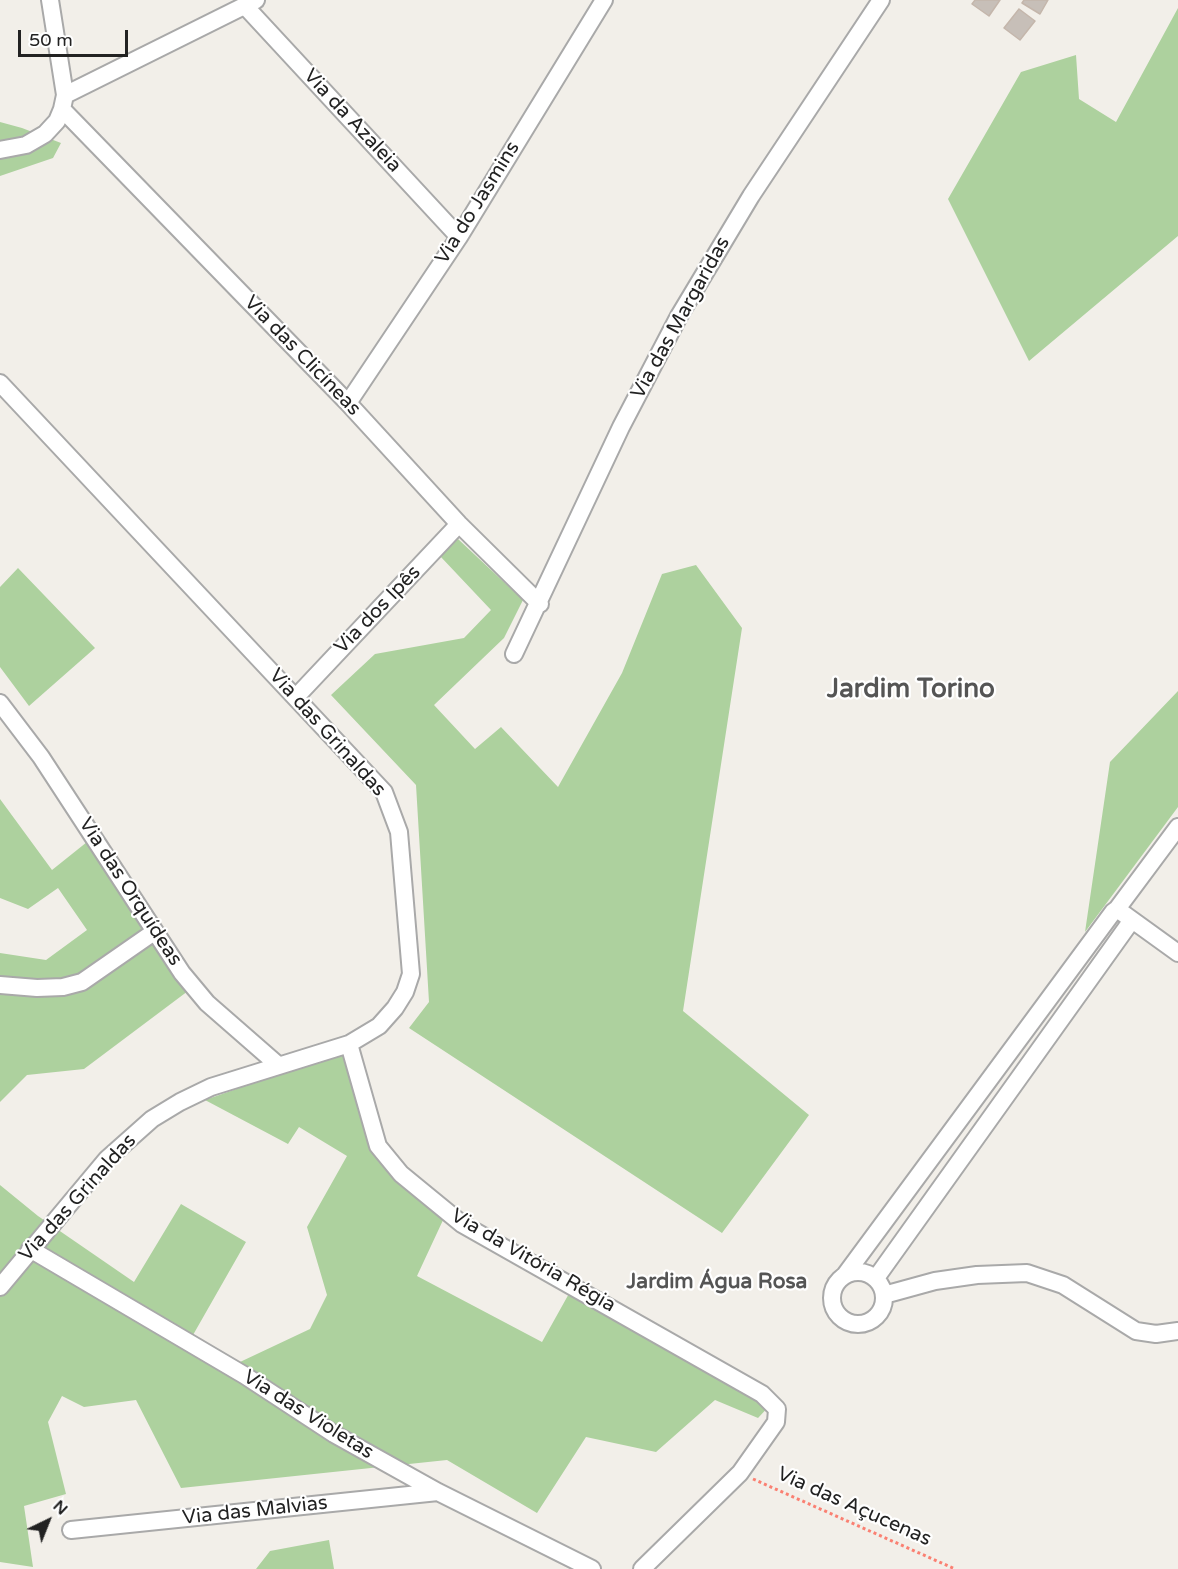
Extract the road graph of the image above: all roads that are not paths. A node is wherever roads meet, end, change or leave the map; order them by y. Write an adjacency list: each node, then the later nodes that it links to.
1 (50, 0): 5 (street)
2 (604, 0): 7 (street, Via do Jasmins)
3 (881, 0): 11 (street, Via das Margaridas)
4 (251, 3): 5 (street); 7 (street, Via da Azaleia)
5 (63, 102): 6 (street); 9 (street, Via das Clicíneas)
6 (0, 150)
7 (459, 237): 9 (street, Via do Jasmins)
8 (0, 383): 13 (street, Via das Grinaldas)
9 (348, 403): 10 (street, Via das Clicíneas)
10 (459, 524): 11 (street, Via das Clicíneas); 13 (street, Via dos Ipês)
11 (540, 604): 12 (street, Via das Margaridas)
12 (514, 654)
13 (296, 697): 21 (street, Via das Grinaldas)
14 (0, 703): 18 (street, Via das Orquídeas)
15 (1178, 827): 16 (street)
16 (1117, 909): 17 (street); 24 (street)
17 (1132, 920): 19 (street); 25 (street)
18 (154, 932): 20 (street); 22 (street, Via das Orquídeas)
19 (1178, 953)
20 (0, 985)
21 (349, 1044): 22 (street, Via das Grinaldas); 32 (street, Via da Vitória Régia)
22 (278, 1065): 23 (street, Via das Grinaldas)
23 (30, 1249): 26 (street, Via das Grinaldas); 29 (street, Via das Violetas)
24 (845, 1275): 25 (street); 27 (street)
25 (876, 1278): 27 (street)
26 (0, 1287)
27 (884, 1295): 28 (street)
28 (1178, 1331)
29 (438, 1492): 30 (street, Via das Malvias); 31 (street, Via das Violetas)
30 (71, 1530)
31 (592, 1569)
32 (642, 1569)

